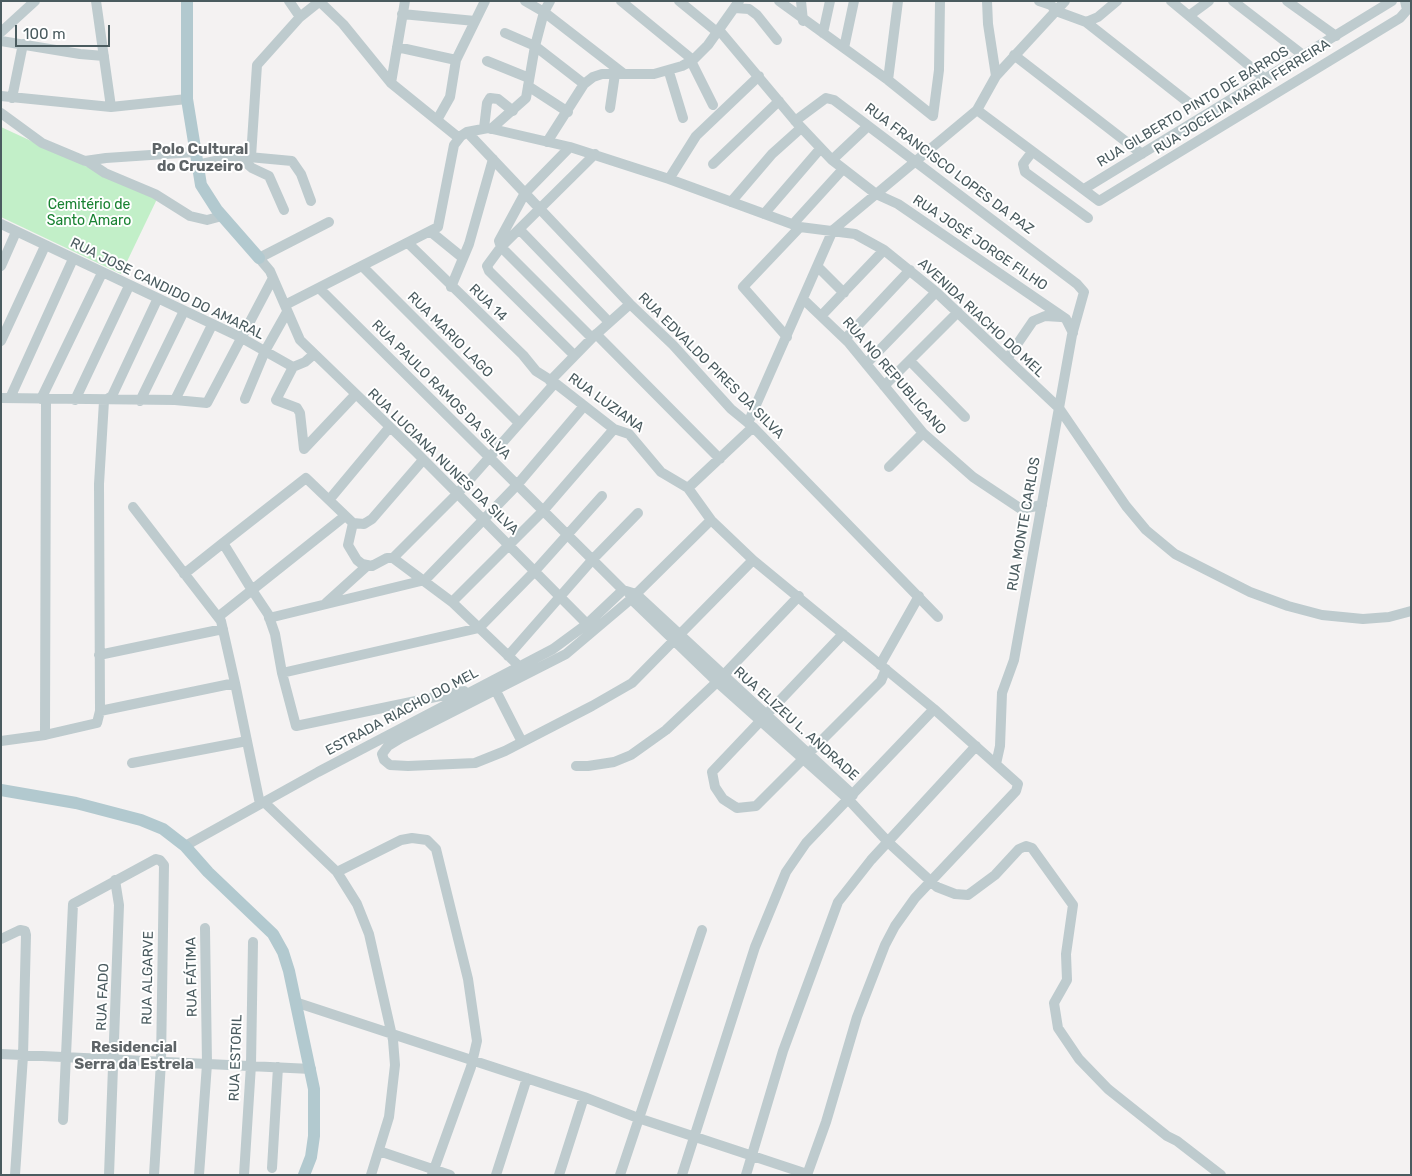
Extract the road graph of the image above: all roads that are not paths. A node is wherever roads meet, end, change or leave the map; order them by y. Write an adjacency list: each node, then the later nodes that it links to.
1 (36, 1): 38 (street)
2 (96, 1): 49 (street)
3 (186, 1): 64 (main road)
4 (289, 1): 33 (street)
5 (319, 1): 33 (street); 61 (street, RUA EDVALDO PIRES DA SILVA)
6 (405, 1): 31 (street)
7 (485, 1): 35 (street)
8 (525, 1): 30 (street)
9 (550, 1): 30 (street)
10 (621, 1): 53 (street)
11 (680, 1): 37 (street, RUA JOSÉ JORGE FILHO)
12 (779, 1): 34 (street)
13 (801, 1): 34 (street)
14 (830, 1): 40 (street)
15 (854, 1): 47 (street)
16 (898, 1): 59 (street)
17 (940, 1): 59 (street)
18 (987, 1): 57 (street)
19 (1039, 1): 29 (street)
20 (1065, 1): 29 (street)
21 (1116, 1): 36 (street)
22 (1171, 1): 32 (street)
23 (1210, 1): 32 (street)
24 (1233, 1): 50 (street)
25 (1287, 1): 41 (street)
26 (1392, 1): 41 (street, RUA GILBERTO PINTO DE BARROS)
27 (1405, 1): 96 (street, RUA JOCELIA MARIA FERREIRA)
28 (737, 4): 37 (street); 42 (street)
29 (1056, 11): 36 (street); 48 (street)
30 (544, 12): 45 (street); 55 (street)
31 (402, 14): 35 (street); 46 (street)
32 (1190, 15): 58 (street)
33 (300, 16): 87 (street)
34 (804, 20): 40 (street)
35 (475, 21): 51 (street)
36 (1086, 22): 66 (street)
37 (718, 31): 53 (street); 56 (street, RUA JOSÉ JORGE FILHO)
38 (1, 32)
39 (505, 33): 45 (street)
40 (823, 33): 47 (street)
41 (1336, 36): 50 (street, RUA GILBERTO PINTO DE BARROS)
42 (777, 40)
43 (1, 41): 44 (street)
44 (23, 44): 49 (street); 63 (street)
45 (535, 46): 60 (street); 62 (street)
46 (397, 47): 51 (street); 61 (street)
47 (844, 48): 59 (street)
48 (1014, 55): 57 (street); 85 (street)
49 (104, 56): 68 (street)
50 (1303, 56): 58 (street, RUA GILBERTO PINTO DE BARROS)
51 (456, 60): 75 (street)
52 (487, 61): 60 (street)
53 (692, 61): 54 (street); 67 (street)
54 (669, 72): 55 (street); 74 (street)
55 (620, 74): 62 (street); 69 (street)
56 (759, 76): 65 (street, RUA JOSÉ JORGE FILHO); 95 (street)
57 (996, 76): 70 (street)
58 (1264, 78): 85 (street, RUA GILBERTO PINTO DE BARROS)
59 (888, 80)
60 (529, 82): 71 (street); 72 (street)
61 (391, 83): 75 (street, RUA EDVALDO PIRES DA SILVA)
62 (584, 84): 72 (street)
63 (6, 97): 68 (street)
64 (187, 99): 68 (street); 88 (main road)
65 (780, 101): 76 (street, RUA JOSÉ JORGE FILHO); 93 (street)
66 (1189, 103)
67 (713, 105)
68 (111, 107)
69 (610, 108)
70 (977, 110): 83 (street); 92 (street)
71 (513, 111): 78 (street); 78 (street)
72 (568, 112): 80 (street)
73 (1, 113): 91 (street)
74 (684, 118)
75 (437, 120): 79 (street, RUA EDVALDO PIRES DA SILVA)
76 (798, 124): 77 (street, RUA FRANCISCO LOPES DA PAZ); 82 (street, RUA JOSÉ JORGE FILHO); 100 (street)
77 (868, 126): 90 (street); 92 (street, RUA FRANCISCO LOPES DA PAZ)
78 (488, 129): 79 (street, AVENIDA RIACHO DO MEL); 80 (street, AVENIDA RIACHO DO MEL)
79 (463, 135): 89 (street, RUA EDVALDO PIRES DA SILVA); 112 (street)
80 (547, 142): 81 (street, AVENIDA RIACHO DO MEL)
81 (570, 147): 84 (street, AVENIDA RIACHO DO MEL); 97 (street)
82 (820, 149): 90 (street, RUA JOSÉ JORGE FILHO); 103 (street)
83 (1032, 152): 96 (street); 105 (street)
84 (595, 154): 95 (street, AVENIDA RIACHO DO MEL); 102 (street)
85 (1142, 154): 96 (street, RUA GILBERTO PINTO DE BARROS)
86 (238, 156): 87 (street); 88 (street); 101 (street)
87 (251, 157): 99 (street)
88 (196, 158): 91 (street); 104 (main road)
89 (493, 159): 97 (street, RUA EDVALDO PIRES DA SILVA); 118 (street)
90 (832, 160): 94 (street, RUA JOSÉ JORGE FILHO)
91 (87, 161): 104 (street)
92 (916, 162): 98 (street); 129 (street, RUA FRANCISCO LOPES DA PAZ)
93 (713, 164)
94 (843, 169): 98 (street, RUA JOSÉ JORGE FILHO); 108 (street)
95 (669, 179): 100 (street, AVENIDA RIACHO DO MEL)
96 (1084, 189)
97 (525, 193): 102 (street, RUA EDVALDO PIRES DA SILVA); 115 (street)
98 (876, 194): 110 (street); 139 (street, RUA JOSÉ JORGE FILHO)
99 (311, 201)
100 (732, 202): 103 (street, AVENIDA RIACHO DO MEL)
101 (284, 210)
102 (539, 210): 109 (street); 134 (street, RUA EDVALDO PIRES DA SILVA)
103 (764, 214): 108 (street, AVENIDA RIACHO DO MEL)
104 (222, 216): 117 (main road)
105 (1088, 218)
106 (329, 222): 117 (street)
107 (1, 224): 111 (street, RUA JOSE CANDIDO DO AMARAL)
108 (797, 226): 110 (street, AVENIDA RIACHO DO MEL); 145 (street)
109 (520, 230): 115 (street); 141 (street)
110 (833, 230): 116 (street, AVENIDA RIACHO DO MEL); 122 (street)
111 (16, 232): 114 (street, RUA JOSE CANDIDO DO AMARAL); 120 (street)
112 (431, 232): 113 (street); 118 (street)
113 (409, 244): 121 (street); 127 (street, RUA 14)
114 (45, 246): 119 (street, RUA JOSE CANDIDO DO AMARAL); 148 (street)
115 (501, 247): 144 (street); 151 (street)
116 (884, 250): 123 (street, AVENIDA RIACHO DO MEL); 130 (street)
117 (259, 258): 125 (street, RUA LUCIANA NUNES DA SILVA)
118 (463, 258): 127 (street)
119 (73, 259): 124 (street, RUA JOSE CANDIDO DO AMARAL); 159 (street)
120 (1, 266)
121 (362, 266): 128 (street); 169 (street, RUA MARIO LAGO)
122 (818, 267): 130 (street); 132 (street)
123 (910, 270): 131 (street, AVENIDA RIACHO DO MEL); 147 (street)
124 (102, 273): 126 (street, RUA JOSE CANDIDO DO AMARAL); 160 (street)
125 (273, 278): 135 (street, RUA LUCIANA NUNES DA SILVA); 146 (street)
126 (129, 286): 133 (street, RUA JOSE CANDIDO DO AMARAL); 162 (street)
127 (451, 287): 156 (street, RUA 14)
128 (320, 289): 135 (street); 174 (street, RUA PAULO RAMOS DA SILVA)
129 (1083, 290): 140 (street, RUA MONTE CARLOS)
130 (844, 292): 138 (street)
131 (936, 292): 137 (street, AVENIDA RIACHO DO MEL); 154 (street)
132 (803, 299): 138 (street, RUA NO REPUBLICANO); 145 (street)
133 (157, 300): 136 (street, RUA JOSE CANDIDO DO AMARAL); 164 (street)
134 (630, 304): 141 (street); 170 (street, RUA EDVALDO PIRES DA SILVA)
135 (286, 308): 149 (street); 150 (street, RUA LUCIANA NUNES DA SILVA)
136 (184, 311): 142 (street, RUA JOSE CANDIDO DO AMARAL); 165 (street)
137 (958, 312): 152 (street, AVENIDA RIACHO DO MEL); 153 (street)
138 (822, 315): 147 (street, RUA NO REPUBLICANO)
139 (1064, 318): 140 (street); 143 (street, RUA JOSÉ JORGE FILHO); 152 (street)
140 (1077, 318): 143 (street, RUA MONTE CARLOS)
141 (609, 322): 144 (street)
142 (212, 325): 146 (street, RUA JOSE CANDIDO DO AMARAL); 163 (street)
143 (1073, 333): 167 (street, RUA MONTE CARLOS)
144 (594, 336): 151 (street); 175 (street)
145 (787, 337): 170 (street)
146 (240, 338): 149 (street, RUA JOSE CANDIDO DO AMARAL); 163 (street)
147 (845, 339): 154 (street, RUA NO REPUBLICANO)
148 (1, 341)
149 (265, 351): 155 (street, RUA JOSE CANDIDO DO AMARAL); 161 (street)
150 (314, 355): 155 (street); 158 (street, RUA LUCIANA NUNES DA SILVA)
151 (574, 355): 156 (street)
152 (1007, 359): 167 (street, AVENIDA RIACHO DO MEL)
153 (910, 361): 157 (street); 168 (street)
154 (866, 364): 157 (street, RUA NO REPUBLICANO)
155 (293, 367): 158 (street)
156 (553, 382): 166 (street, RUA LUZIANA); 169 (street)
157 (884, 386): 173 (street, RUA NO REPUBLICANO)
158 (355, 395): 171 (street, RUA LUCIANA NUNES DA SILVA)
159 (6, 398): 160 (street)
160 (44, 399): 162 (street); 228 (street)
161 (245, 399)
162 (75, 400): 164 (street)
163 (175, 400): 165 (street)
164 (104, 401): 165 (street); 216 (street)
165 (140, 401)
166 (584, 406): 172 (street, RUA LUZIANA); 178 (street)
167 (1059, 408): 183 (street, RUA MONTE CARLOS); 207 (street, AVENIDA RIACHO DO MEL)
168 (965, 417)
169 (519, 422): 174 (street)
170 (750, 425): 175 (street); 203 (street, RUA EDVALDO PIRES DA SILVA)
171 (389, 428): 176 (street, RUA LUCIANA NUNES DA SILVA); 182 (street)
172 (614, 429): 179 (street, RUA LUZIANA); 185 (street)
173 (923, 433): 177 (street); 183 (street, RUA NO REPUBLICANO)
174 (489, 459): 178 (street, RUA PAULO RAMOS DA SILVA); 180 (street)
175 (720, 459): 179 (street)
176 (423, 460): 180 (street, RUA LUCIANA NUNES DA SILVA); 187 (street)
177 (889, 467)
178 (517, 485): 185 (street, RUA PAULO RAMOS DA SILVA); 188 (street)
179 (688, 488): 189 (street)
180 (457, 494): 188 (street, RUA LUCIANA NUNES DA SILVA); 193 (street)
181 (602, 496): 190 (street)
182 (329, 500): 187 (street); 191 (street)
183 (1042, 505): 235 (street, RUA MONTE CARLOS)
184 (133, 507): 198 (street)
185 (543, 511): 190 (street, RUA PAULO RAMOS DA SILVA); 192 (street)
186 (638, 513): 194 (street)
187 (349, 519): 196 (street); 200 (street)
188 (484, 520): 192 (street, RUA LUCIANA NUNES DA SILVA); 199 (street)
189 (711, 520): 195 (street); 201 (street, ESTRADA RIACHO DO MEL)
190 (567, 535): 194 (street, RUA PAULO RAMOS DA SILVA); 197 (street)
191 (223, 543): 198 (street); 200 (street)
192 (509, 546): 197 (street, RUA LUCIANA NUNES DA SILVA); 205 (street)
193 (393, 558): 196 (street); 199 (street)
194 (593, 559): 201 (street, RUA PAULO RAMOS DA SILVA); 204 (street)
195 (752, 560): 202 (street); 215 (street)
196 (368, 566): 206 (street)
197 (534, 572): 204 (street, RUA LUCIANA NUNES DA SILVA); 212 (street)
198 (184, 574): 208 (street)
199 (425, 580): 205 (street); 206 (street)
200 (252, 590): 208 (street); 210 (street)
201 (630, 594): 211 (street, ESTRADA RIACHO DO MEL); 215 (street, RUA ELIZEU L. ANDRADE)
202 (799, 596): 214 (street); 221 (street)
203 (919, 596): 209 (street, RUA EDVALDO PIRES DA SILVA); 219 (street)
204 (560, 598): 211 (street, RUA LUCIANA NUNES DA SILVA); 217 (street)
205 (452, 602): 212 (street)
206 (323, 605): 210 (street)
207 (1411, 611)
208 (218, 617): 213 (street)
209 (938, 617)
210 (269, 618): 220 (street)
211 (590, 627): 218 (street, ESTRADA RIACHO DO MEL); 224 (street)
212 (479, 628): 217 (street); 220 (street)
213 (222, 629): 216 (street); 222 (street)
214 (843, 634): 219 (street); 227 (street)
215 (676, 637): 221 (street, RUA ELIZEU L. ANDRADE); 231 (street)
216 (98, 654): 226 (street)
217 (508, 656): 218 (street)
218 (520, 667): 223 (street, ESTRADA RIACHO DO MEL)
219 (883, 667): 225 (street); 233 (street)
220 (282, 673): 223 (street)
221 (720, 679): 227 (street, RUA ELIZEU L. ANDRADE); 236 (street)
222 (235, 683): 226 (street); 229 (street)
223 (477, 688): 239 (street, ESTRADA RIACHO DO MEL)
224 (495, 689): 231 (street); 231 (street)
225 (934, 709): 232 (street); 238 (street)
226 (100, 711): 228 (street)
227 (762, 718): 233 (street, RUA ELIZEU L. ANDRADE); 233 (street)
228 (45, 735): 230 (street)
229 (247, 740): 234 (street); 239 (street)
230 (1, 741)
231 (522, 742)
232 (976, 746): 235 (street); 240 (street)
233 (805, 756): 238 (street, RUA ELIZEU L. ANDRADE)
234 (132, 763)
235 (996, 764): 244 (street)
236 (576, 766)
237 (1, 790): 241 (main road)
238 (850, 797): 240 (street, RUA ELIZEU L. ANDRADE); 265 (street)
239 (262, 803): 241 (street, ESTRADA RIACHO DO MEL); 242 (street)
240 (891, 840): 244 (street, RUA ELIZEU L. ANDRADE); 267 (street)
241 (185, 846): 249 (main road)
242 (337, 872): 250 (street); 257 (street)
243 (115, 880): 253 (street); 254 (street, RUA FADO); 255 (street, RUA ALGARVE)
244 (932, 880): 270 (street); 285 (street, RUA ELIZEU L. ANDRADE)
245 (204, 928): 256 (street, RUA FÁTIMA)
246 (702, 930): 264 (street)
247 (1, 939): 252 (street)
248 (253, 942): 258 (street, RUA ESTORIL)
249 (296, 1005): 250 (street); 260 (main road)
250 (392, 1037): 257 (street); 266 (street)
251 (1, 1054): 252 (street)
252 (23, 1056): 253 (street); 271 (street)
253 (67, 1058): 254 (street); 263 (street)
254 (115, 1060): 255 (street); 272 (street, RUA FADO)
255 (160, 1062): 256 (street); 273 (street, RUA ALGARVE)
256 (207, 1064): 258 (street); 274 (street, RUA FÁTIMA)
257 (472, 1064): 261 (street); 269 (street)
258 (251, 1065): 259 (street); 275 (street, RUA ESTORIL)
259 (278, 1067): 260 (street); 268 (street)
260 (311, 1069): 276 (main road)
261 (526, 1081): 262 (street); 279 (street)
262 (583, 1100): 264 (street); 280 (street)
263 (63, 1120)
264 (637, 1121): 265 (street); 281 (street)
265 (693, 1139): 267 (street); 282 (street)
266 (379, 1151): 269 (street); 277 (street)
267 (752, 1159): 270 (street); 283 (street); 284 (street)
268 (272, 1168)
269 (433, 1172): 278 (street)
270 (807, 1174)
271 (15, 1175)
272 (109, 1175)
273 (154, 1175)
274 (199, 1175)
275 (244, 1175)
276 (304, 1175)
277 (371, 1175)
278 (450, 1175)
279 (496, 1175)
280 (559, 1175)
281 (620, 1175)
282 (682, 1175)
283 (746, 1175)
284 (790, 1175)
285 (1221, 1175)

